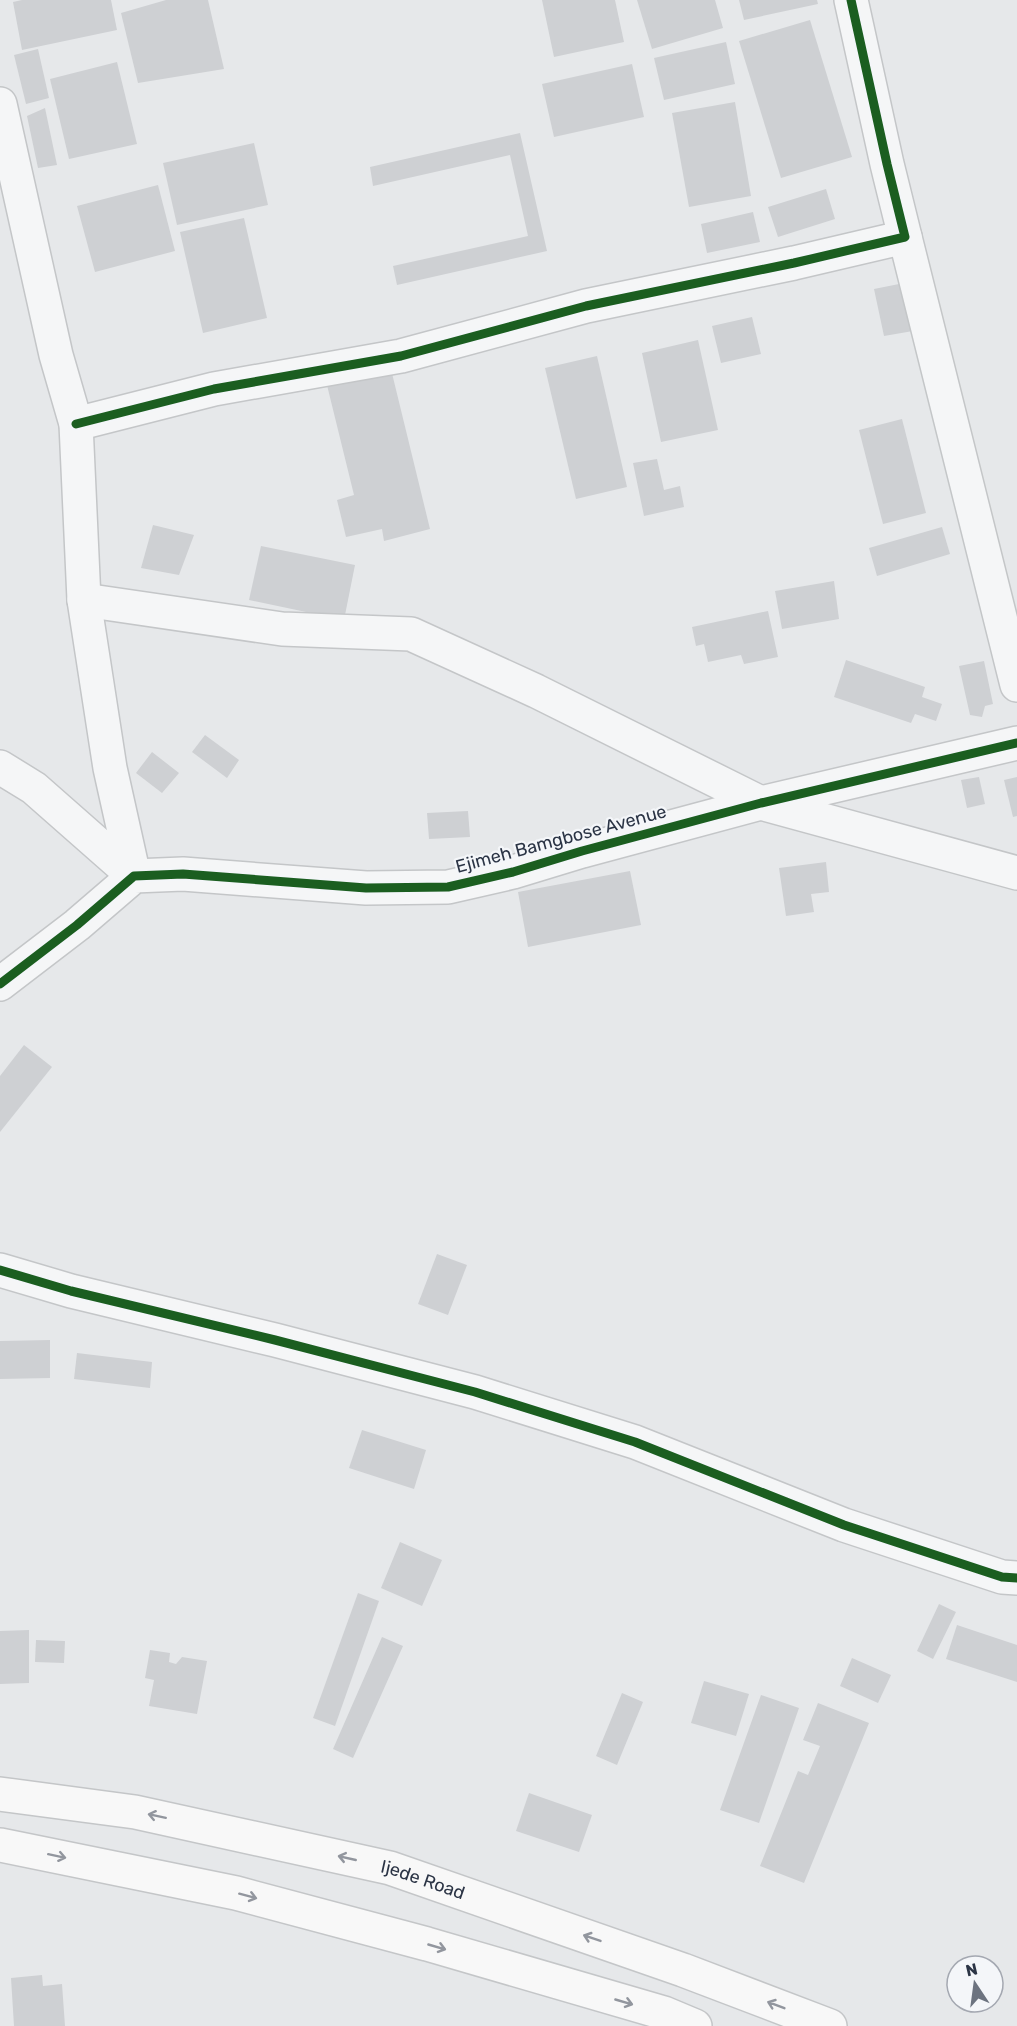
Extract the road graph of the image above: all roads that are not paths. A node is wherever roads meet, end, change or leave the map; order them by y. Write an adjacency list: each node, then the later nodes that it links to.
1 (851, 0): 3 (street)
2 (0, 104): 4 (street)
3 (905, 237): 4 (street); 6 (street)
4 (76, 423): 5 (street)
5 (84, 600): 9 (street); 11 (street)
6 (1017, 685)
7 (1017, 743): 9 (street, Ejimeh Bamgbose Avenue)
8 (0, 767): 11 (street)
9 (761, 803): 10 (street); 11 (street, Ejimeh Bamgbose Avenue)
10 (1017, 873)
11 (134, 876): 12 (street)
12 (0, 984)
13 (0, 1270): 14 (street)
14 (1017, 1578)
15 (0, 1794): 18 (main road, Ijede Road, one-way to 15)
16 (0, 1845): 17 (main road, one-way to 17)
17 (694, 2026)
18 (830, 2026)

